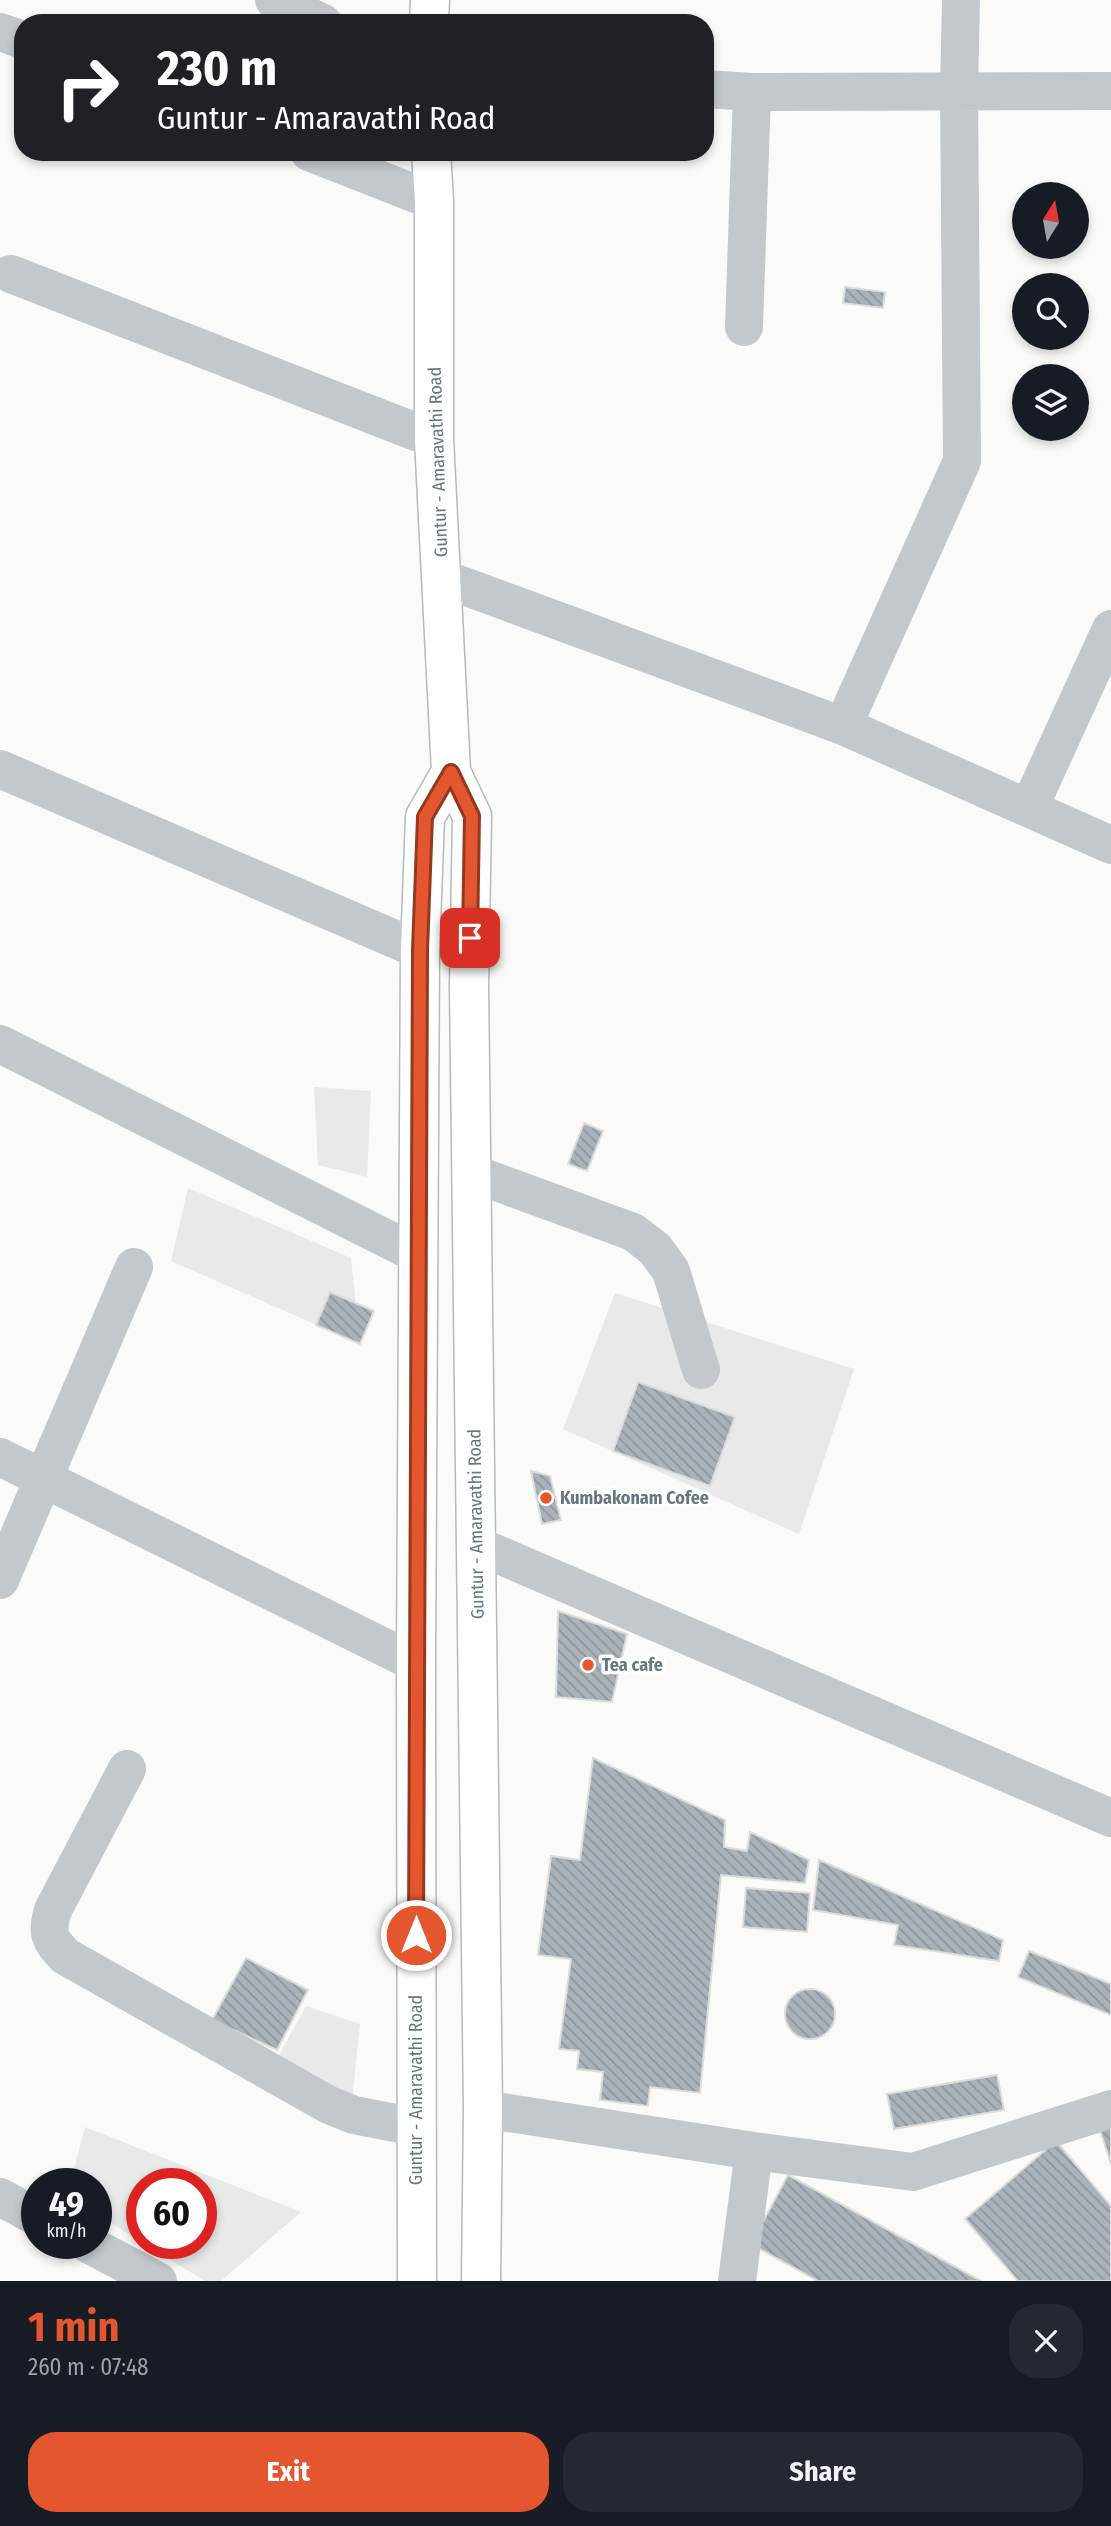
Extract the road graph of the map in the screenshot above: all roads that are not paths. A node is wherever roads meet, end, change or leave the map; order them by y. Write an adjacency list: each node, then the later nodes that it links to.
1 (274, 0): 3 (street)
2 (961, 0): 5 (street)
3 (304, 14)
4 (714, 90): 7 (street)
5 (959, 91): 6 (street); 7 (street); 16 (street)
6 (1111, 91)
7 (751, 92): 12 (street)
8 (332, 161): 10 (street)
9 (432, 161): 10 (main road, Guntur - Amaravathi Road)
10 (434, 201): 13 (main road, Guntur - Amaravathi Road)
11 (11, 274): 13 (street)
12 (744, 327)
13 (434, 439): 14 (main road, Guntur - Amaravathi Road)
14 (442, 578): 16 (street); 18 (main road, Guntur - Amaravathi Road)
15 (1111, 629): 19 (street)
16 (842, 726): 19 (street)
17 (0, 769): 21 (street)
18 (451, 772): 21 (main road, Guntur - Amaravathi Road); 23 (main road, Guntur - Amaravathi Road)
19 (1029, 808): 20 (street)
20 (1111, 845)
21 (420, 950): 24 (main road, Guntur - Amaravathi Road)
22 (0, 1044): 24 (street)
23 (472, 1173): 26 (street); 29 (main road, Guntur - Amaravathi Road)
24 (418, 1255): 31 (main road, Guntur - Amaravathi Road)
25 (134, 1267): 28 (street)
26 (701, 1370)
27 (0, 1457): 28 (street)
28 (44, 1479): 30 (street); 31 (street)
29 (476, 1545): 33 (street); 34 (main road, Guntur - Amaravathi Road)
30 (0, 1580)
31 (416, 1663): 36 (main road, Guntur - Amaravathi Road)
32 (127, 1769): 36 (street)
33 (1111, 1818)
34 (483, 2109): 37 (street); 43 (main road, Guntur - Amaravathi Road)
35 (1111, 2109): 37 (street)
36 (416, 2127): 42 (main road, Guntur - Amaravathi Road)
37 (754, 2151): 44 (street)
38 (0, 2197): 39 (street)
39 (21, 2208)
40 (112, 2257): 41 (street)
41 (158, 2281)
42 (417, 2281)
43 (481, 2281)
44 (737, 2281)

